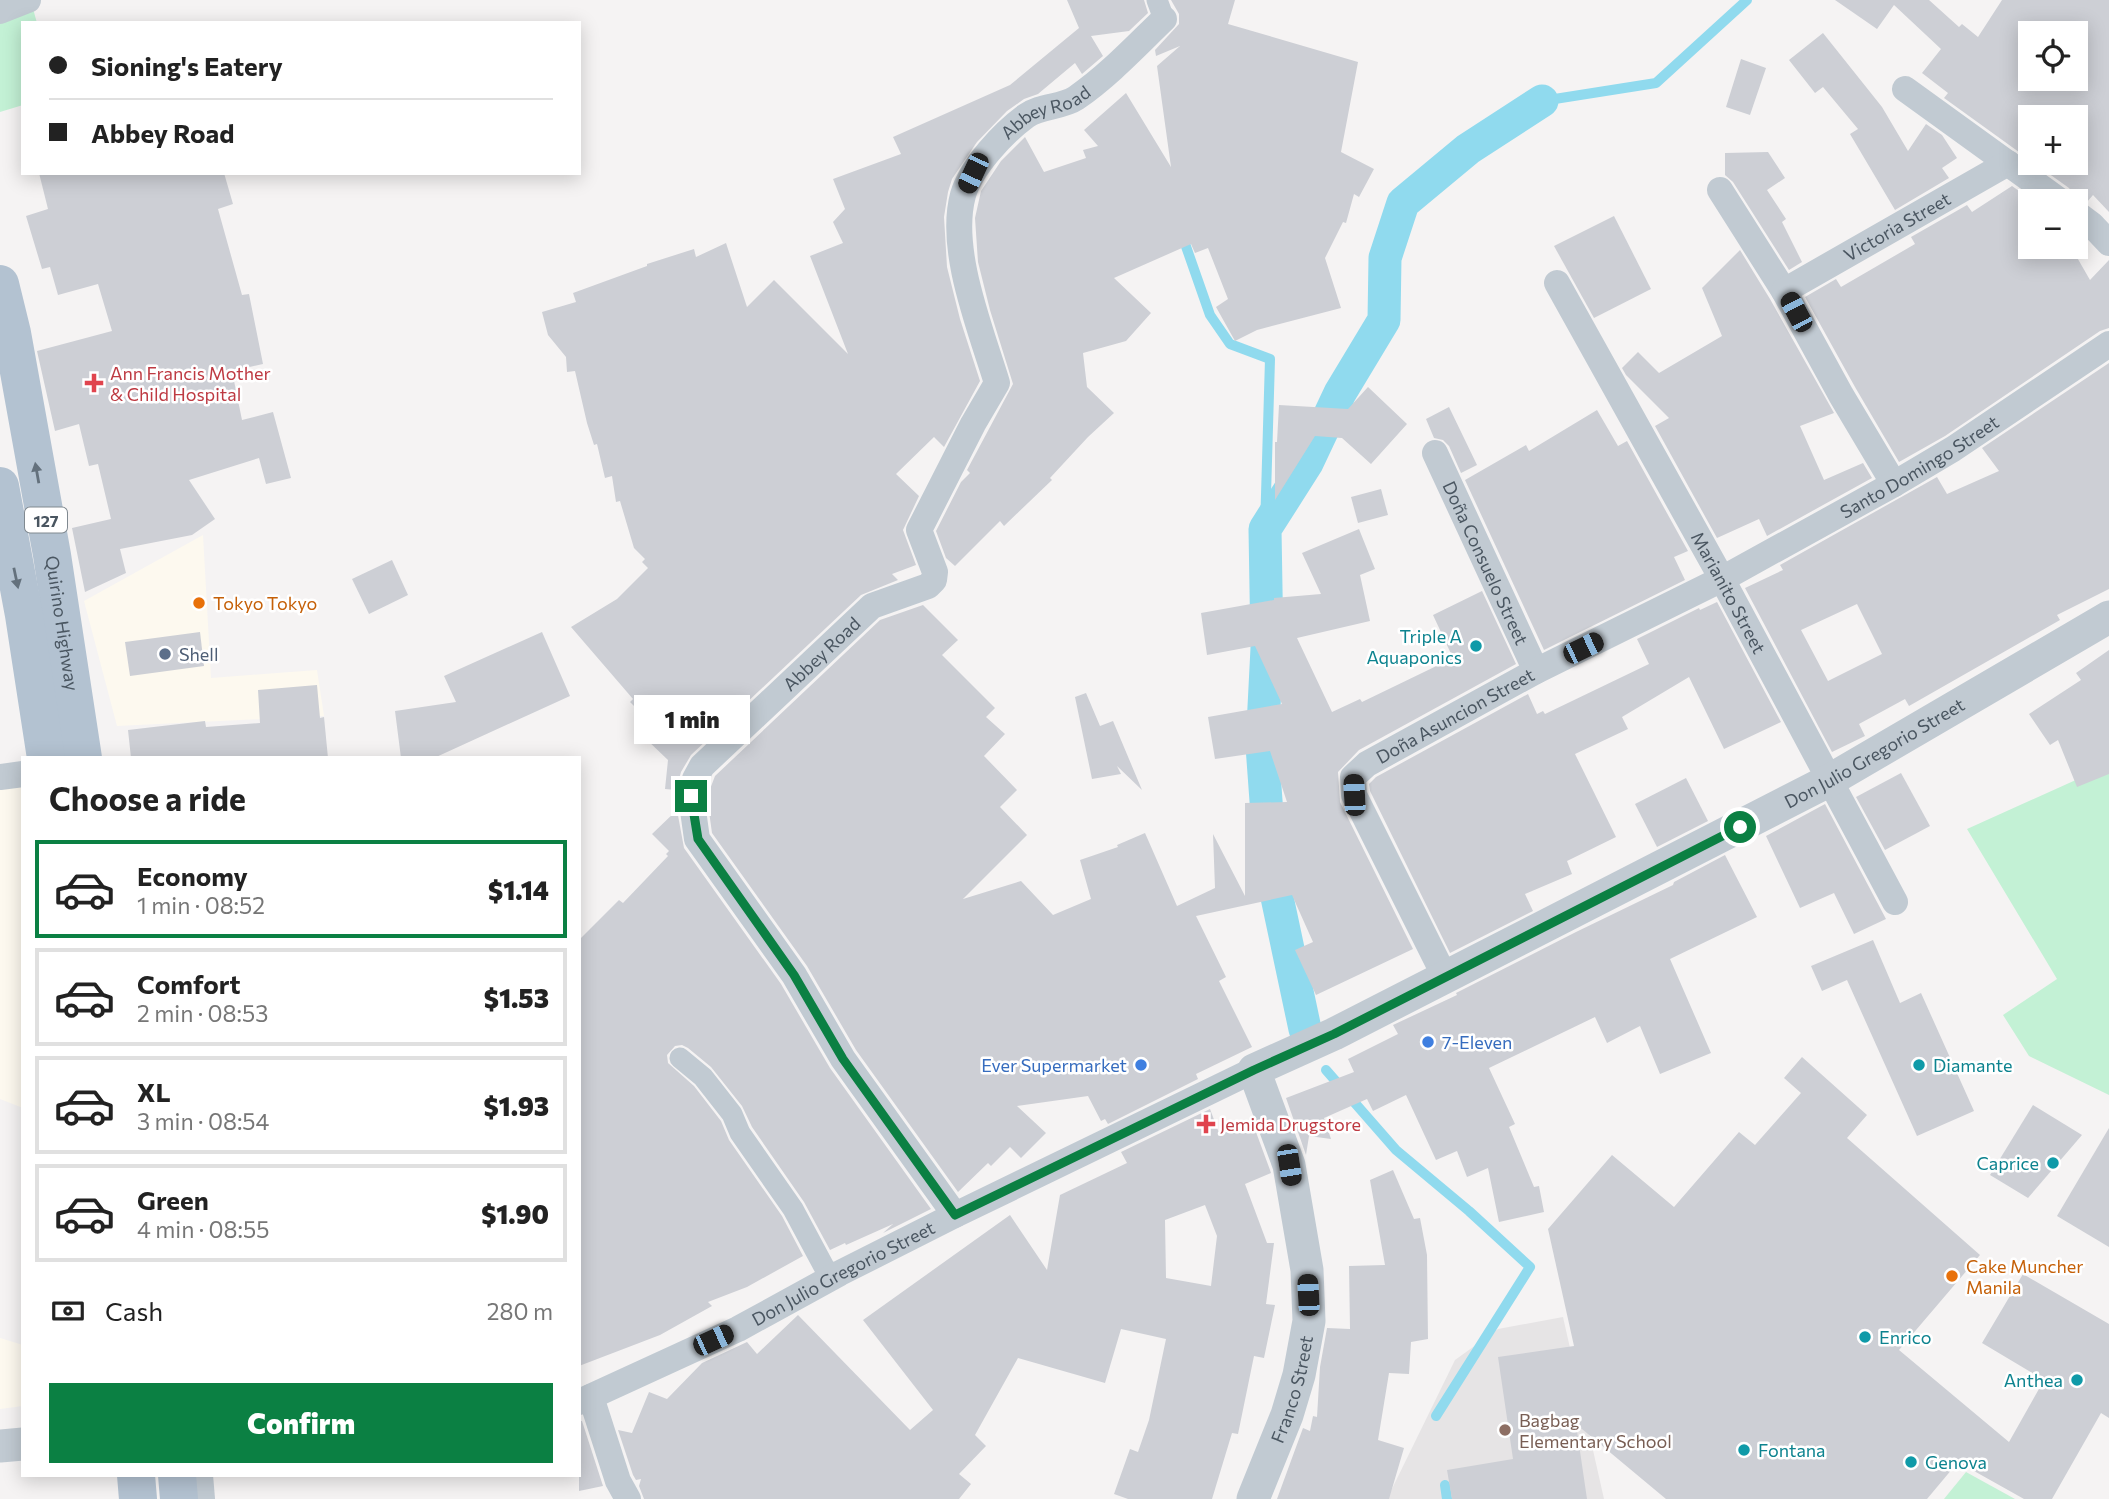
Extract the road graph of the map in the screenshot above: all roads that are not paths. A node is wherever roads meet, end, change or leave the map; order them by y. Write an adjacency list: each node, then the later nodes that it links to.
1 (29, 0): 3 (street)
2 (1161, 10): 31 (street, Abbey Road)
3 (0, 11)
4 (1905, 89): 5 (street)
5 (2008, 163): 6 (street); 12 (street, Victoria Street)
6 (2044, 189)
7 (1720, 190): 12 (street)
8 (2088, 222): 9 (street)
9 (2109, 243)
10 (1557, 283): 17 (street, Marianito Street)
11 (0, 284): 18 (main road, Quirino Highway / 127, one-way to 11)
12 (1784, 291): 15 (street)
13 (2109, 344): 15 (street, Santo Domingo Street)
14 (1435, 453): 21 (street, Doña Consuelo Street)
15 (1894, 484): 17 (street, Santo Domingo Street)
16 (0, 486): 19 (main road, 127, one-way to 19)
17 (1721, 579): 21 (street, Doña Asuncion Street); 26 (street, Marianito Street)
18 (61, 608): 19 (street); 23 (main road, Quirino Highway / 127)
19 (12, 617): 22 (main road, 127)
20 (2109, 617): 26 (street, Don Julio Gregorio Street)
21 (1536, 671): 28 (street, Doña Asuncion Street)
22 (46, 756)
23 (83, 756)
24 (21, 774): 25 (street)
25 (0, 777)
26 (1830, 780): 27 (street, Marianito Street); 28 (street, Don Julio Gregorio Street)
27 (1895, 902)
28 (1445, 977): 30 (street, Don Julio Gregorio Street)
29 (680, 1058): 32 (street)
30 (1254, 1070): 31 (street, Don Julio Gregorio Street); 43 (street, Franco Street)
31 (955, 1215): 32 (street, Don Julio Gregorio Street)
32 (830, 1278): 33 (street, Don Julio Gregorio Street)
33 (585, 1400): 42 (street)
34 (21, 1444): 35 (street)
35 (0, 1446)
36 (136, 1477): 39 (main road)
37 (177, 1477): 40 (main road)
38 (200, 1477): 41 (street)
39 (138, 1499)
40 (179, 1499)
41 (202, 1499)
42 (628, 1499)
43 (1253, 1499)

